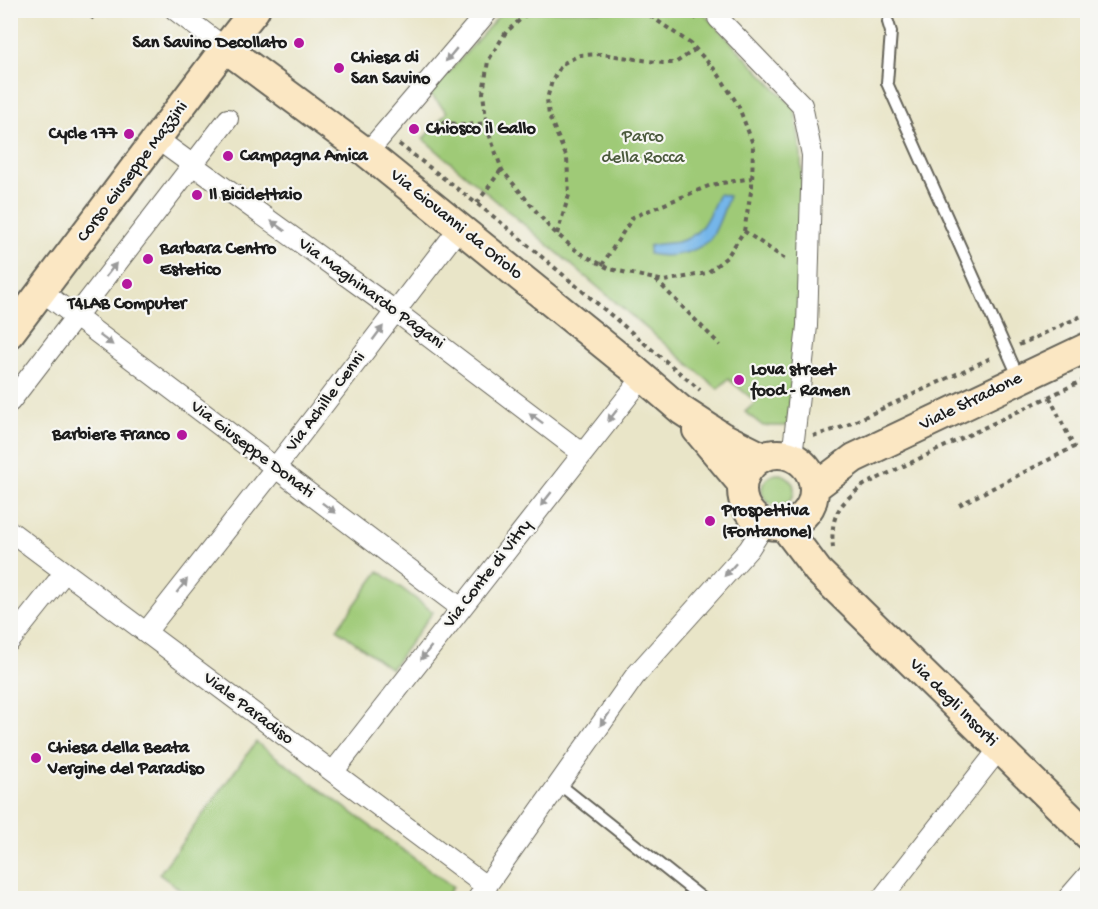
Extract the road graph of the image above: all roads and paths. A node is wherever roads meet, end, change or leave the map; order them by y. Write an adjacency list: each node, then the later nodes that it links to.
1 (98, 10): 8 (path)
2 (175, 10): 11 (street)
3 (255, 10): 11 (main road, Corso Giuseppe Mazzini)
4 (489, 10): 18 (street, one-way to 18)
5 (534, 10): 15 (path)
6 (642, 10): 12 (path)
7 (688, 10): 9 (path)
8 (91, 19)
9 (710, 21): 47 (street)
10 (888, 22): 40 (lane)
11 (225, 48): 16 (main road, Corso Giuseppe Mazzini); 18 (main road, Via Giovanni da Oriolo)
12 (696, 49): 21 (path); 25 (path)
13 (228, 119): 19 (street)
14 (442, 122): 15 (path)
15 (487, 123): 20 (path)
16 (157, 139): 19 (street, Via Maghinardo Pagani); 29 (main road, Corso Giuseppe Mazzini)
17 (394, 140): 22 (path)
18 (367, 153): 23 (main road, Via Giovanni da Oriolo)
19 (194, 164): 30 (street, Via Maghinardo Pagani, one-way to 19); 32 (street, one-way to 19)
20 (502, 170): 22 (path); 25 (path)
21 (752, 178): 24 (path); 27 (path)
22 (477, 203): 42 (path)
23 (460, 227): 30 (street, Via Achille Cenni); 38 (main road, Via Giovanni da Oriolo)
24 (744, 231): 26 (path); 28 (path)
25 (557, 234): 27 (path)
26 (795, 264)
27 (602, 265): 28 (path)
28 (655, 279): 35 (path)
29 (43, 292): 32 (street, Via Giuseppe Donati); 33 (main road, Corso Giuseppe Mazzini)
30 (395, 310): 45 (street, Via Maghinardo Pagani, one-way to 30); 49 (street, Via Achille Cenni, one-way to 30)
31 (1088, 313): 34 (path)
32 (75, 316): 43 (street); 49 (street, Via Giuseppe Donati, one-way to 49)
33 (10, 333)
34 (1023, 343)
35 (720, 345)
36 (1088, 347): 40 (main road, Viale Stradone)
37 (997, 355): 44 (path)
38 (643, 376): 42 (main road, Via Giovanni da Oriolo); 45 (street, Via Conte di Vitry, one-way to 45)
39 (1088, 378): 41 (path)
40 (1019, 379): 48 (main road, Viale Stradone)
41 (1049, 396): 52 (path); 55 (path)
42 (690, 400): 46 (main road, Via Giovanni da Oriolo); 50 (main road, Via Giovanni da Oriolo)
43 (10, 402)
44 (813, 436)
45 (582, 453): 58 (street, Via Conte di Vitry, one-way to 58)
46 (763, 457): 47 (main road); 50 (main road)
47 (794, 458): 48 (main road, Viale Stradone); 51 (main road)
48 (854, 458): 51 (main road, Viale Stradone)
49 (276, 467): 58 (street, Via Giuseppe Donati, one-way to 58); 59 (street, Via Achille Cenni, one-way to 49)
50 (742, 484): 53 (main road)
51 (811, 499): 53 (main road); 56 (main road)
52 (959, 505)
53 (775, 525): 56 (main road, Via degli Insorti); 63 (street, one-way to 63)
54 (10, 531): 57 (street, Viale Paradiso)
55 (832, 533)
56 (818, 571): 61 (main road, Via degli Insorti)
57 (65, 572): 59 (street, Viale Paradiso); 60 (street)
58 (461, 608): 62 (street, Via Conte di Vitry, one-way to 62)
59 (146, 632): 62 (street, Viale Paradiso)
60 (10, 641)
61 (999, 749): 64 (main road, Via degli Insorti); 68 (street)
62 (333, 772): 66 (street, Viale Paradiso)
63 (559, 784): 66 (street); 67 (lane)
64 (1088, 835)
65 (1088, 875): 69 (street)
66 (483, 893)
67 (702, 898)
68 (882, 898)
69 (1068, 898)

